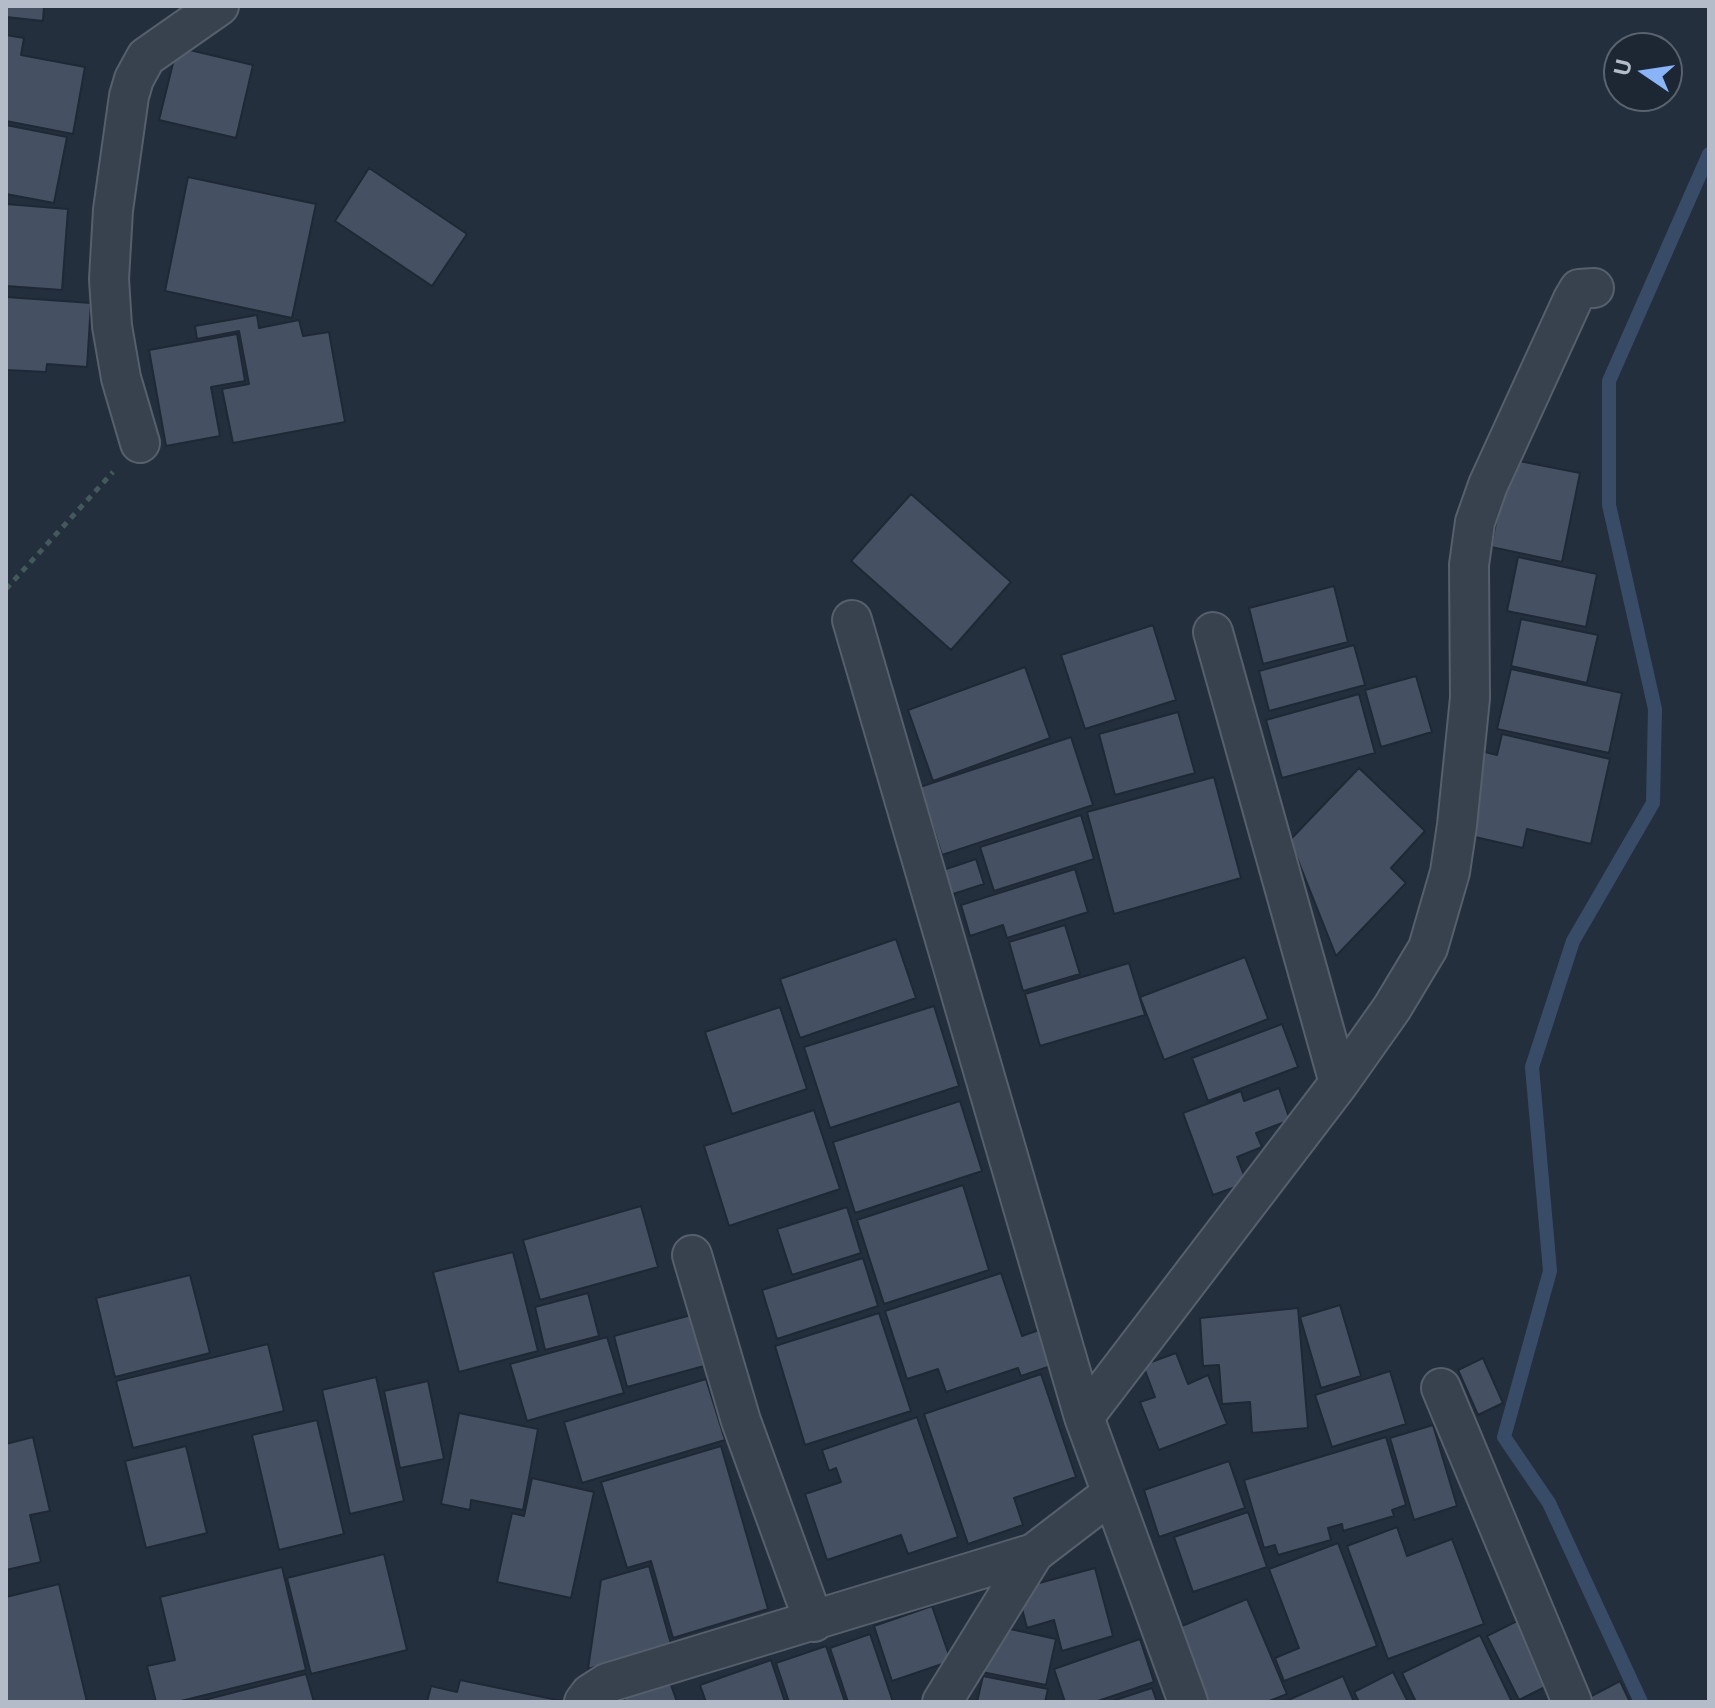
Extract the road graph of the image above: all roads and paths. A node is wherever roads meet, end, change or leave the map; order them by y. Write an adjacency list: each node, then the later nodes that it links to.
1 (219, 6): 3 (street)
2 (1594, 288): 7 (street)
3 (140, 443): 4 (path)
4 (6, 589)
5 (852, 620): 10 (street)
6 (1213, 632): 7 (street)
7 (1339, 1083): 10 (street)
8 (692, 1255): 13 (street)
9 (1441, 1388): 17 (street)
10 (1084, 1417): 11 (street)
11 (1111, 1494): 12 (street); 16 (street)
12 (1034, 1553): 13 (street); 15 (street)
13 (814, 1622): 14 (street)
14 (584, 1702)
15 (942, 1702)
16 (1188, 1702)
17 (1572, 1702)

